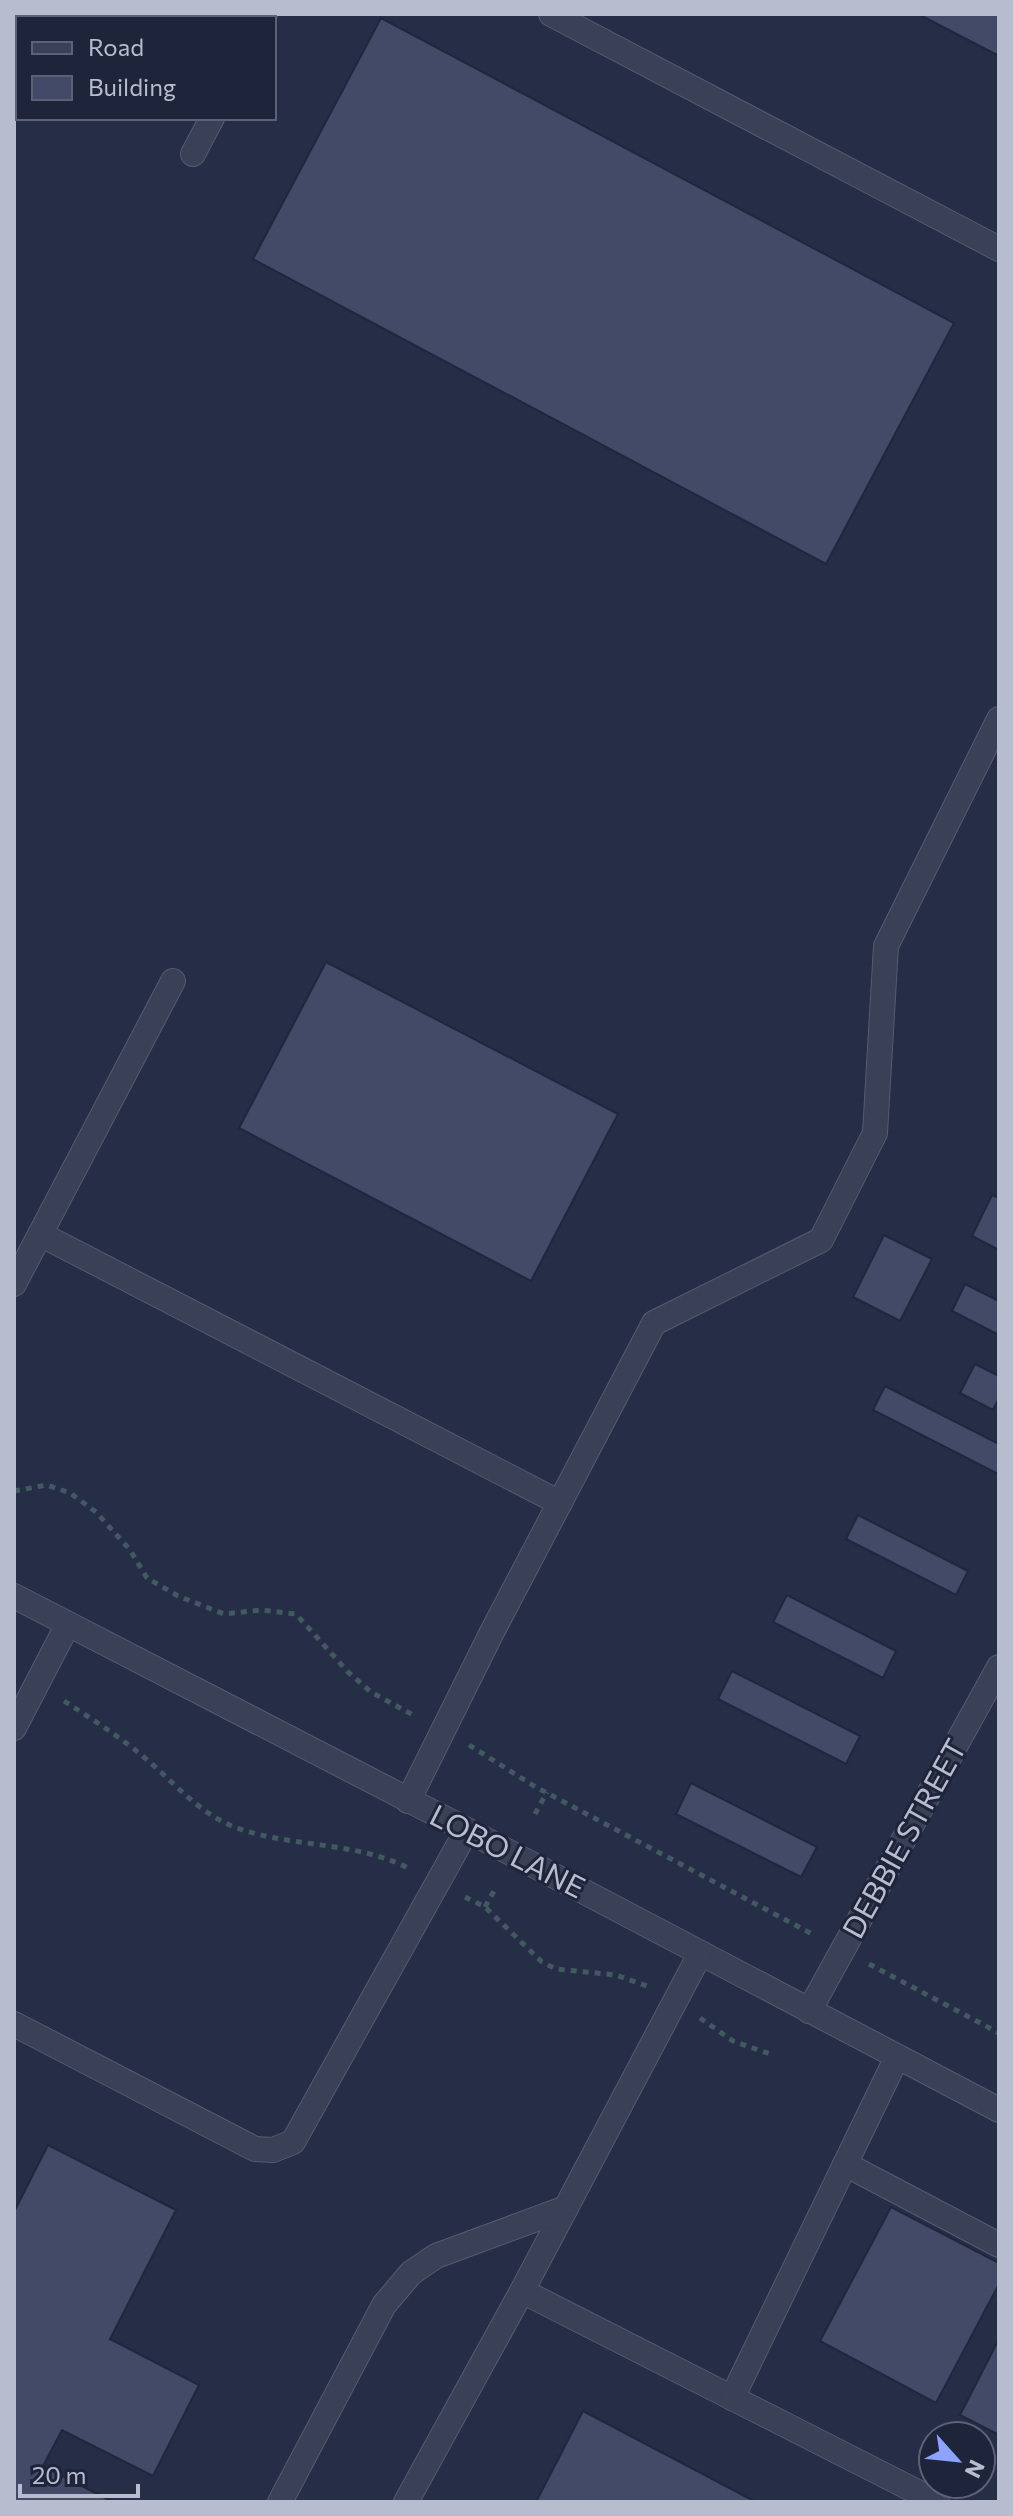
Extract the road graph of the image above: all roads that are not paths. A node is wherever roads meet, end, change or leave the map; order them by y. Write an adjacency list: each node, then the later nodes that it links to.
1 (551, 14): 4 (street)
2 (211, 120): 3 (street)
3 (193, 154)
4 (999, 249)
5 (999, 719): 9 (street)
6 (173, 981): 7 (street)
7 (40, 1234): 8 (street); 9 (street)
8 (14, 1284)
9 (560, 1503): 14 (street)
10 (14, 1596): 11 (street, LOBO LANE)
11 (68, 1624): 13 (street); 14 (street, LOBO LANE)
12 (999, 1667): 17 (street, DEBBIE STREET)
13 (14, 1728)
14 (408, 1801): 15 (street, LOBO LANE)
15 (467, 1830): 16 (street, LOBO LANE); 18 (street)
16 (700, 1954): 17 (street, LOBO LANE); 22 (street)
17 (809, 2011): 19 (street, LOBO LANE)
18 (14, 2024)
19 (897, 2057): 20 (street, LOBO LANE); 21 (street)
20 (999, 2110)
21 (845, 2164): 23 (street); 25 (street)
22 (566, 2208): 24 (street); 26 (street)
23 (999, 2245)
24 (522, 2291): 25 (street); 27 (street)
25 (732, 2398): 28 (street)
26 (280, 2502)
27 (406, 2502)
28 (937, 2502)

